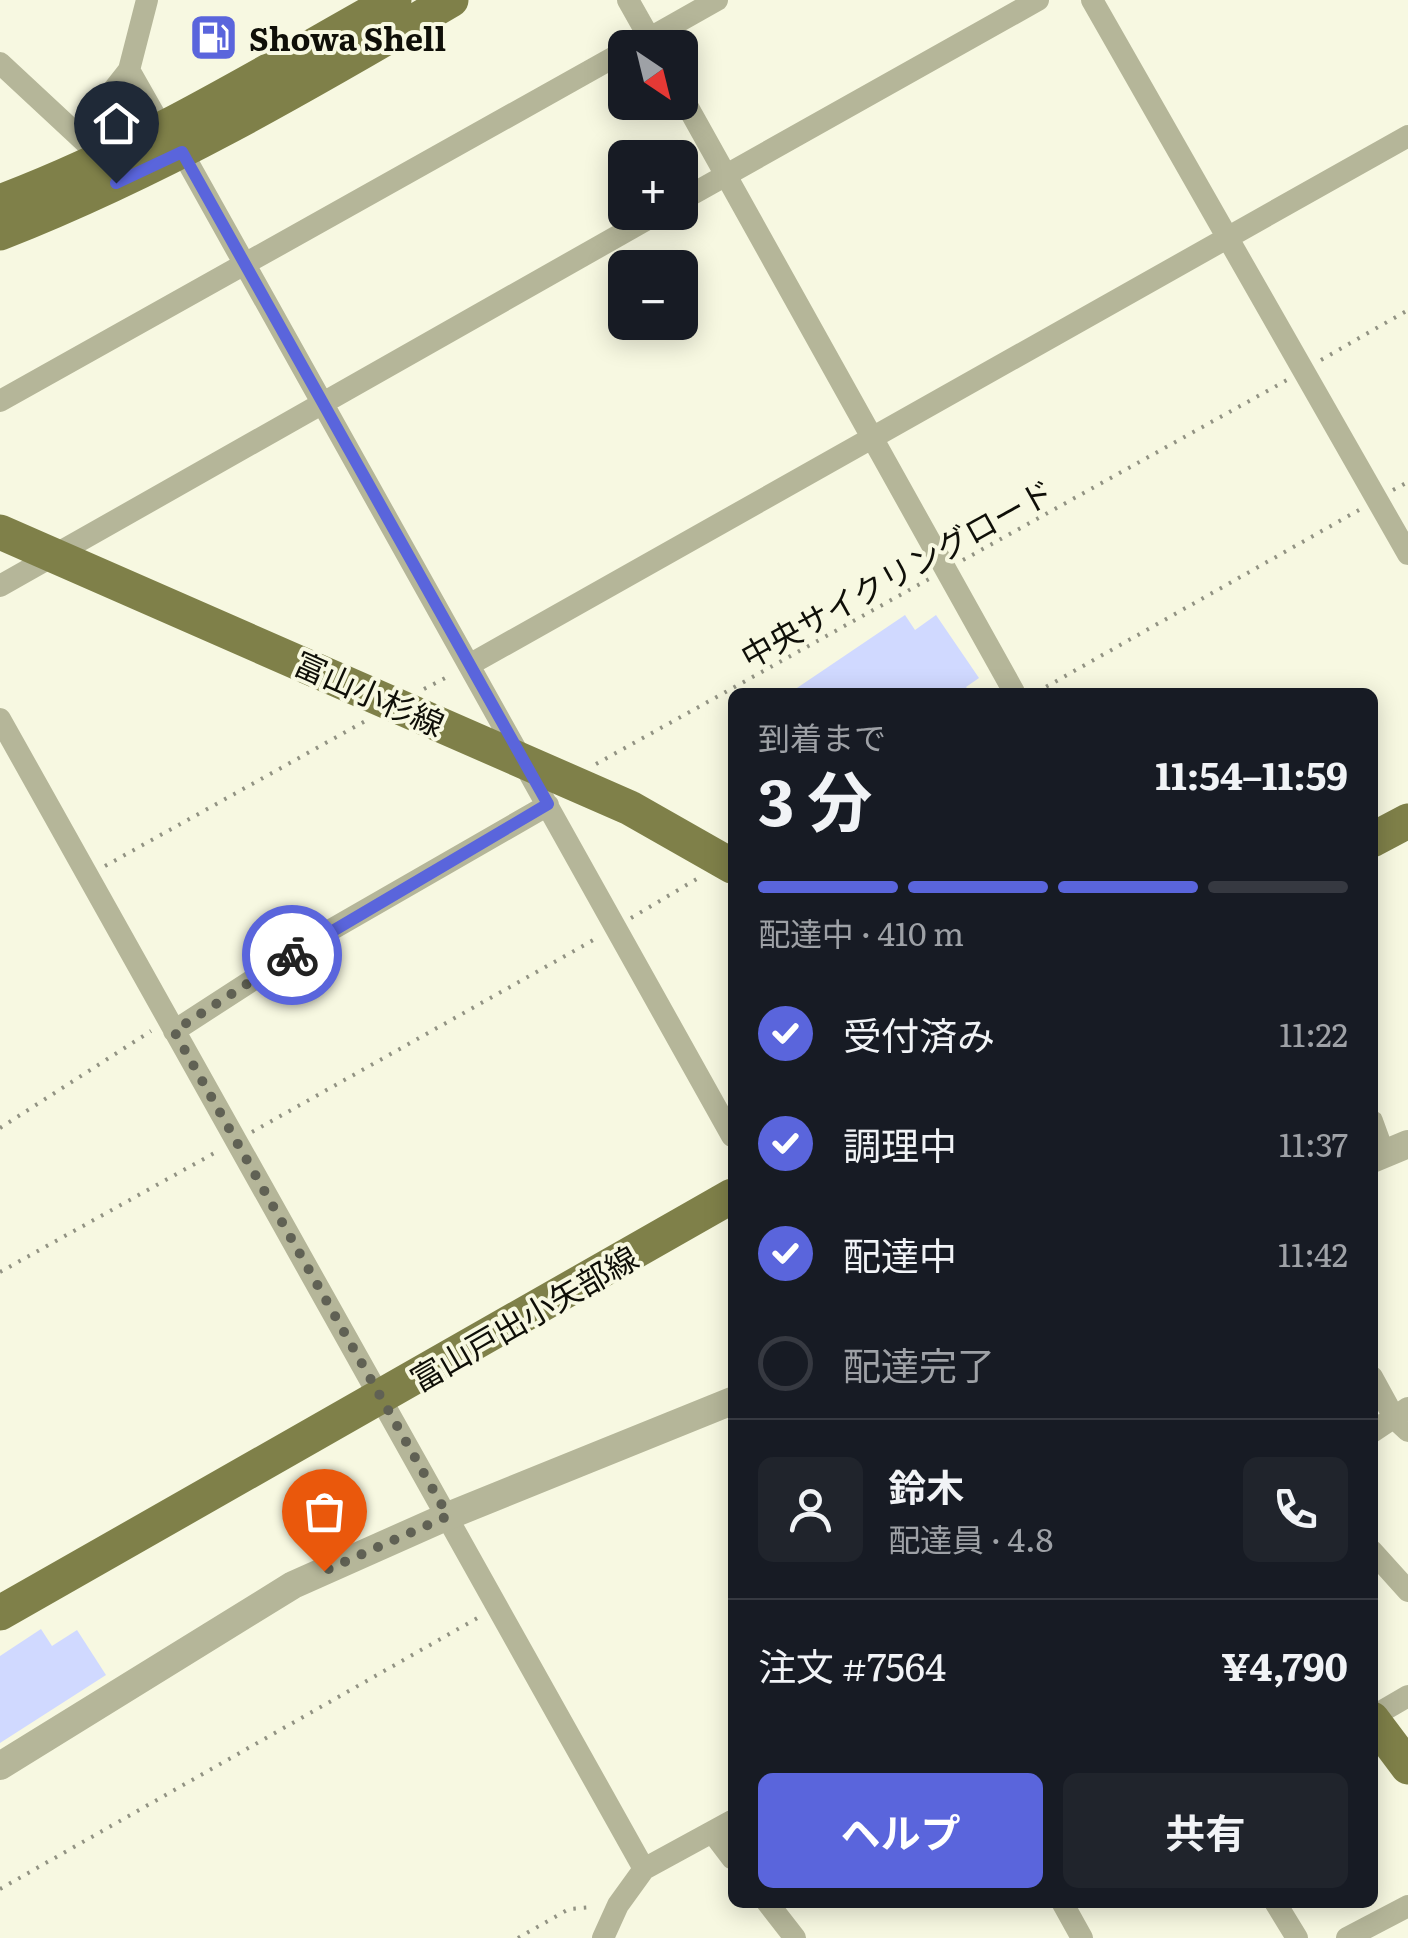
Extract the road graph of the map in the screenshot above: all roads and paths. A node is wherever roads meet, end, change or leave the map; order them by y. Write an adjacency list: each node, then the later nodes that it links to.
1 (147, 0): 12 (street)
2 (394, 0): 15 (main road)
3 (451, 0): 15 (main road)
4 (628, 0): 8 (street)
5 (716, 0): 9 (street)
6 (1038, 0): 17 (street)
7 (1092, 0): 22 (street)
8 (640, 30)
9 (668, 30)
10 (608, 61): 23 (street)
11 (0, 63): 16 (street)
12 (129, 70): 15 (street); 16 (street)
13 (696, 120): 17 (street)
14 (1408, 136): 22 (street)
15 (172, 141): 16 (main road); 21 (main road); 23 (street)
16 (91, 147): 19 (main road)
17 (726, 175): 18 (street); 28 (street)
18 (698, 191)
19 (0, 202)
20 (628, 230): 27 (street)
21 (0, 233)
22 (1227, 237): 25 (street); 28 (street)
23 (245, 264): 26 (street); 27 (street)
24 (1408, 310): 25 (path, 中央サイクリングロード)
25 (1304, 371): 30 (street); 34 (path, 中央サイクリングロード)
26 (0, 401)
27 (322, 403): 32 (street); 36 (street)
28 (872, 437): 34 (street); 36 (street)
29 (1408, 482): 30 (path)
30 (1377, 499): 33 (street); 39 (path)
31 (0, 532): 32 (main road, 富山小杉線)
32 (56, 554): 35 (street); 41 (main road, 富山小杉線)
33 (1408, 554)
34 (946, 570): 37 (path, 中央サイクリングロード); 38 (street)
35 (0, 586)
36 (469, 665): 41 (path); 43 (street)
37 (740, 688)
38 (1012, 688)
39 (1044, 688)
40 (728, 695): 44 (path, 中央サイクリングロード)
41 (396, 704): 43 (main road, 富山小杉線); 49 (path)
42 (0, 719): 49 (street)
43 (524, 761): 44 (main road, 富山小杉線)
44 (558, 792): 47 (main road, 富山小杉線); 50 (street); 51 (street)
45 (1408, 820): 46 (main road)
46 (1378, 837)
47 (728, 863)
48 (728, 867): 50 (path)
49 (88, 876): 51 (street)
50 (616, 927): 53 (street); 55 (path)
51 (171, 1025): 52 (path); 55 (street)
52 (0, 1128)
53 (728, 1129)
54 (1378, 1130): 56 (street)
55 (235, 1142): 58 (path); 60 (street)
56 (1395, 1151)
57 (728, 1198): 60 (main road, 富山戸出小矢部線)
58 (0, 1272)
59 (1378, 1384): 62 (street)
60 (379, 1400): 64 (street); 68 (main road, 富山戸出小矢部線)
61 (728, 1403): 64 (street)
62 (1404, 1419): 63 (street)
63 (1378, 1430)
64 (448, 1516): 67 (street); 72 (street)
65 (1378, 1558): 66 (street)
66 (1408, 1591)
67 (498, 1606): 75 (street); 76 (path)
68 (0, 1613)
69 (1408, 1696): 70 (street)
70 (1378, 1714)
71 (1378, 1726): 73 (main road)
72 (0, 1766)
73 (1408, 1767)
74 (723, 1827): 75 (street)
75 (644, 1869): 77 (street)
76 (0, 1889)
77 (618, 1906): 82 (path); 83 (street)
78 (1408, 1906): 87 (street)
79 (772, 1908): 84 (street)
80 (1065, 1908): 85 (street)
81 (1278, 1908): 86 (street)
82 (518, 1938)
83 (603, 1938)
84 (794, 1938)
85 (1082, 1938)
86 (1298, 1938)
87 (1347, 1938)

